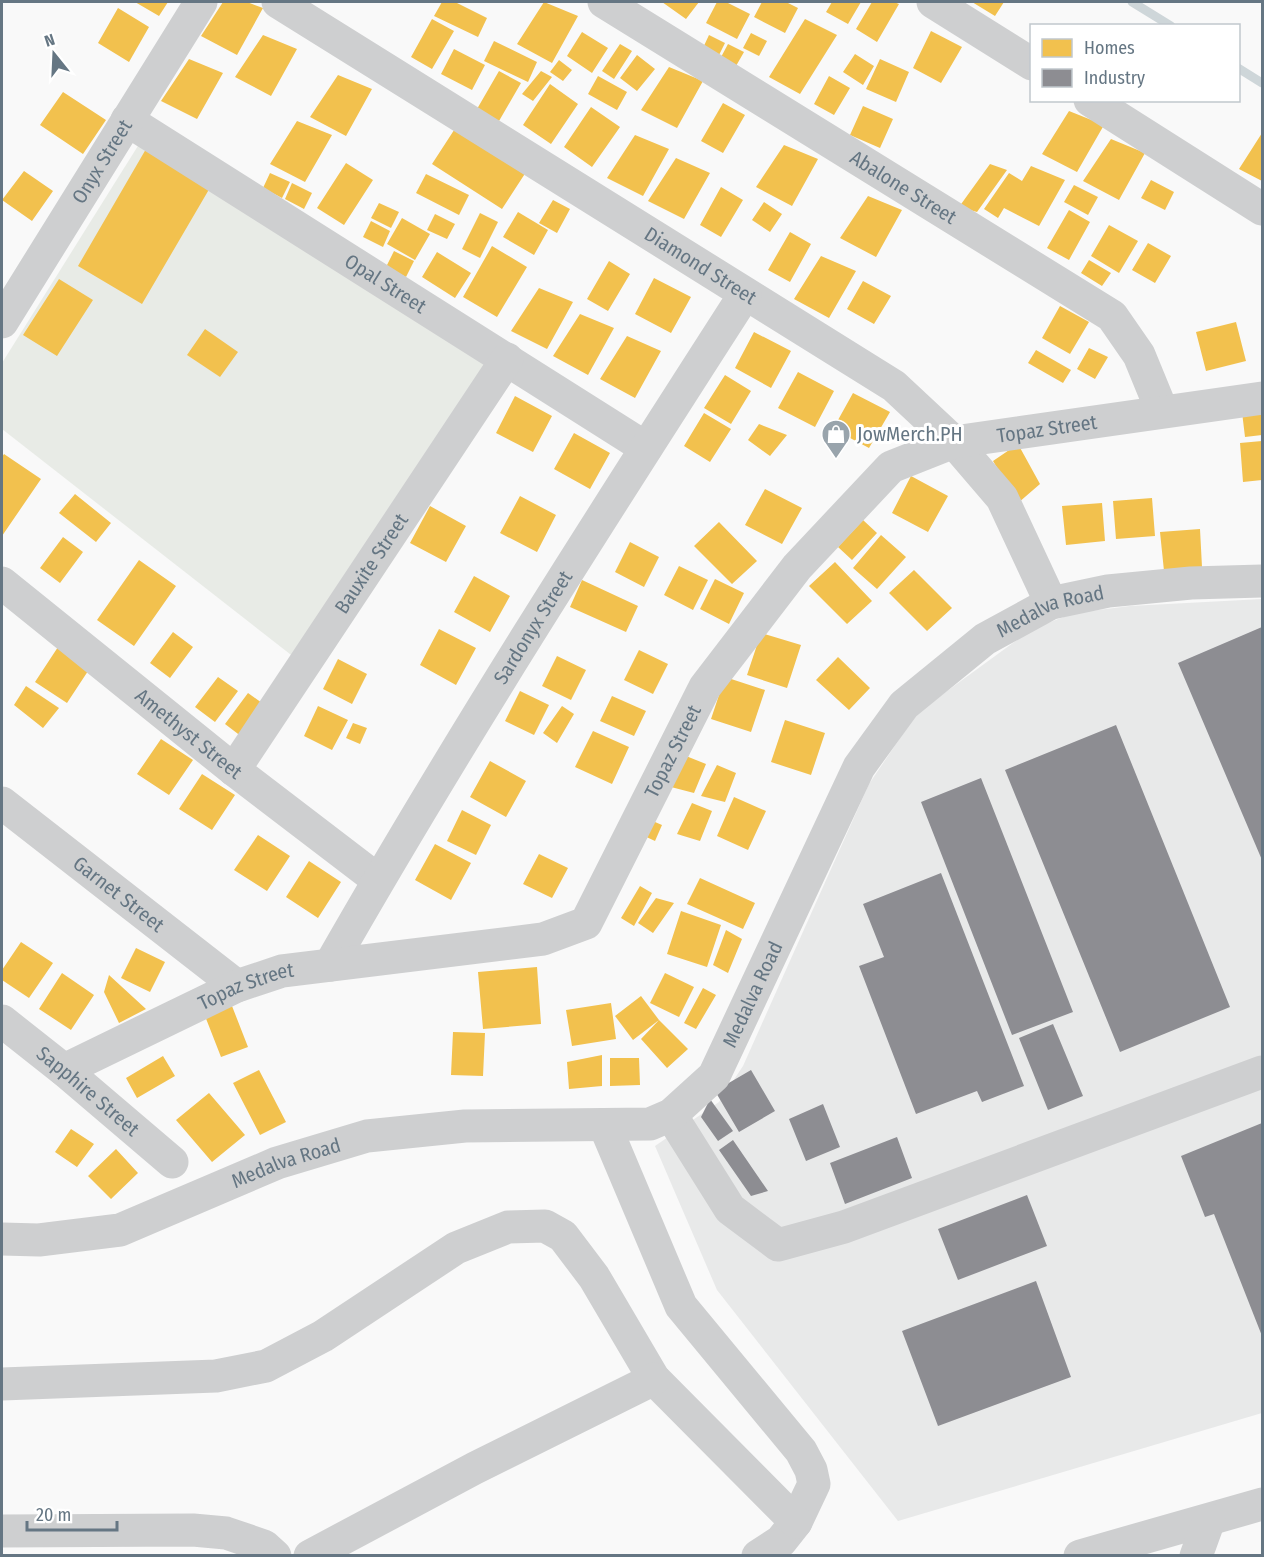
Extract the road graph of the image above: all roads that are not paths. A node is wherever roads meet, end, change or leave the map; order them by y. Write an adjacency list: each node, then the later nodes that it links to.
1 (201, 2): 7 (street, Onyx Street)
2 (278, 2): 9 (street, Diamond Street)
3 (604, 2): 13 (street, Abalone Street)
4 (933, 2): 5 (street)
5 (1030, 63)
6 (1093, 102): 8 (street)
7 (127, 120): 10 (street, Onyx Street); 11 (street, Opal Street)
8 (1263, 209)
9 (746, 294): 14 (street, Diamond Street); 15 (street, Sardonyx Street)
10 (2, 322)
11 (507, 359): 15 (street, Opal Street); 19 (street, Bauxite Street)
12 (1263, 398): 13 (street, Topaz Street)
13 (1162, 411): 14 (street, Topaz Street)
14 (954, 442): 18 (street, Diamond Street); 22 (street, Topaz Street)
15 (646, 448): 21 (street, Sardonyx Street)
16 (1263, 581): 18 (street, Medalva Road)
17 (2, 583): 19 (street, Amethyst Street)
18 (1051, 603): 27 (street, Medalva Road)
19 (234, 770): 21 (street, Amethyst Street)
20 (2, 803): 23 (street, Garnet Street)
21 (378, 880): 22 (street, Sardonyx Street)
22 (330, 964): 23 (street, Topaz Street)
23 (237, 986): 25 (street, Topaz Street)
24 (2, 1021): 25 (street, Sapphire Street)
25 (64, 1070): 29 (street, Sapphire Street)
26 (1263, 1072): 27 (street)
27 (671, 1116): 28 (street, Medalva Road)
28 (605, 1126): 30 (street, Medalva Road); 35 (street)
29 (172, 1162)
30 (2, 1239)
31 (654, 1379): 32 (street); 35 (street); 38 (street)
32 (2, 1384)
33 (1263, 1504): 34 (street)
34 (1209, 1520): 40 (street); 41 (street)
35 (796, 1522): 39 (street)
36 (2, 1530): 37 (street)
37 (275, 1556)
38 (310, 1556)
39 (758, 1556)
40 (1080, 1556)
41 (1196, 1556)

